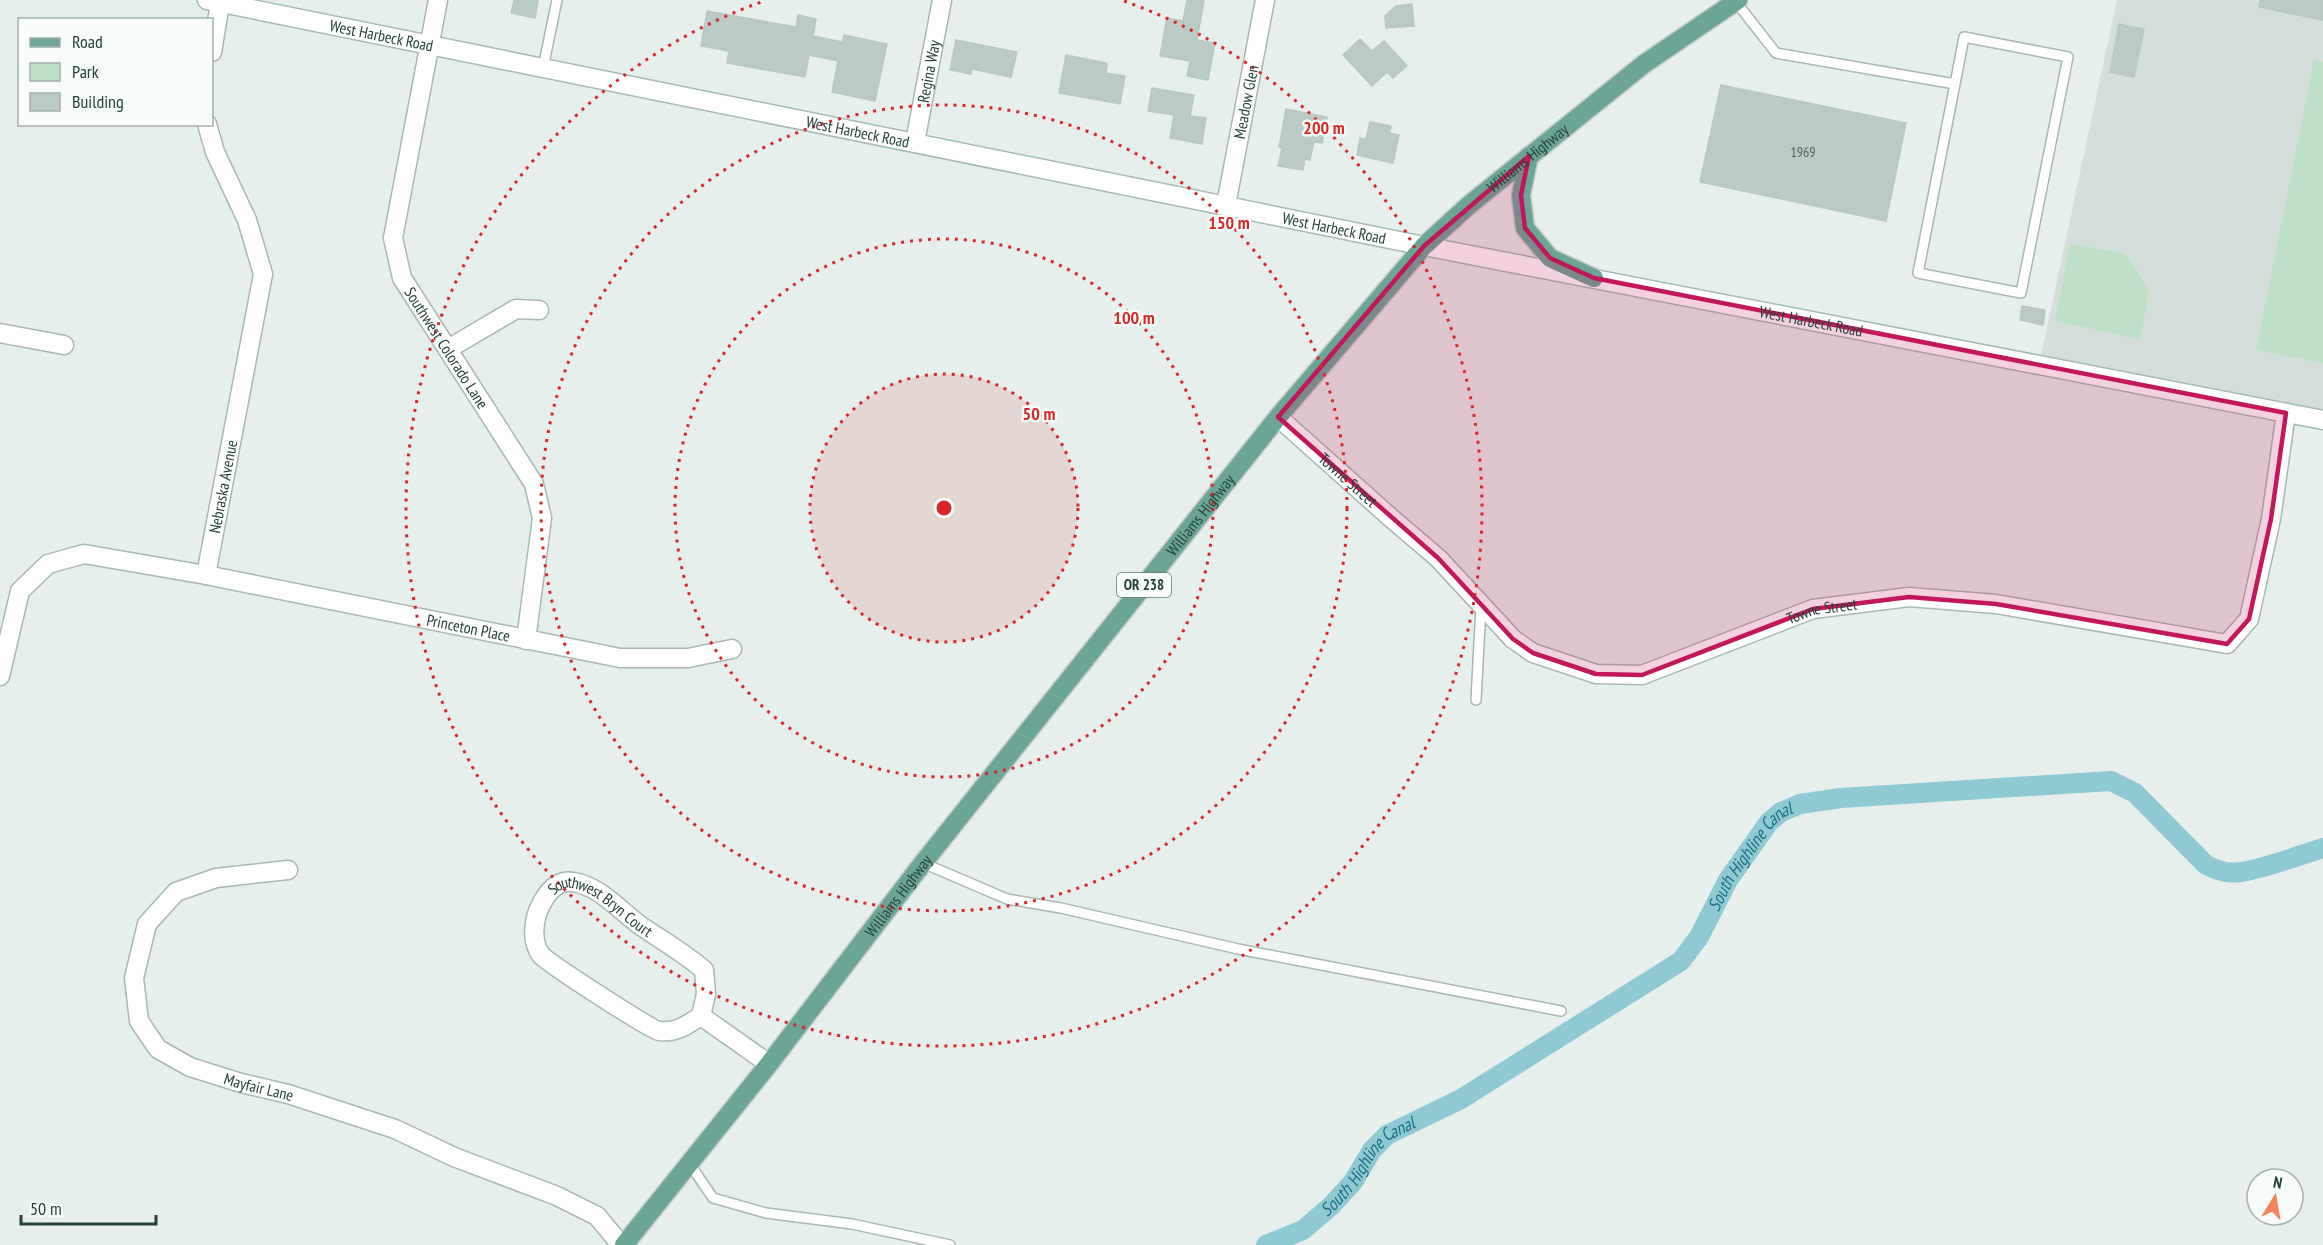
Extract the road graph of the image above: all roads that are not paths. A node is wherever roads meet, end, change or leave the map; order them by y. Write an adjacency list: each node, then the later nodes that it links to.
1 (438, 0): 8 (street, Southwest Colorado Lane)
2 (557, 0): 9 (lane)
3 (942, 0): 12 (street, Regina Way)
4 (1265, 0): 14 (street, Meadow Glen)
5 (216, 1): 7 (street); 8 (street, West Harbeck Road)
6 (1737, 1): 10 (lane); 13 (main road, Williams Highway / OR 238)
7 (213, 39)
8 (430, 46): 9 (street, West Harbeck Road); 20 (street, Southwest Colorado Lane)
9 (543, 68): 12 (street, West Harbeck Road)
10 (1955, 84): 10 (lane)
11 (208, 126): 24 (street, Nebraska Avenue)
12 (915, 142): 14 (street, West Harbeck Road)
13 (1529, 156): 15 (main road, Williams Highway / OR 238); 16 (main road)
14 (1226, 205): 15 (street, West Harbeck Road)
15 (1424, 246): 16 (street, West Harbeck Road); 22 (main road, Williams Highway / OR 238)
16 (1594, 278): 21 (street, West Harbeck Road)
17 (539, 310): 20 (street)
18 (0, 333): 19 (street)
19 (64, 345)
20 (448, 349): 26 (street, Southwest Colorado Lane)
21 (2286, 413): 23 (street, West Harbeck Road); 25 (street, Towne Street)
22 (1278, 417): 25 (street, Towne Street); 30 (main road, Williams Highway / OR 238)
23 (2323, 420)
24 (206, 575): 26 (street, Princeton Place); 28 (street)
25 (1481, 604): 29 (lane)
26 (526, 640): 27 (street, Princeton Place)
27 (732, 649)
28 (0, 676)
29 (1476, 700)
30 (923, 863): 32 (lane); 34 (main road, Williams Highway / OR 238)
31 (288, 870): 36 (street, Mayfair Lane)
32 (1561, 1011)
33 (701, 1016): 33 (street, Southwest Bryn Court); 34 (street)
34 (769, 1064): 35 (main road, Williams Highway / OR 238)
35 (688, 1163): 36 (main road, Williams Highway / OR 238); 37 (lane)
36 (622, 1245)
37 (950, 1245)

